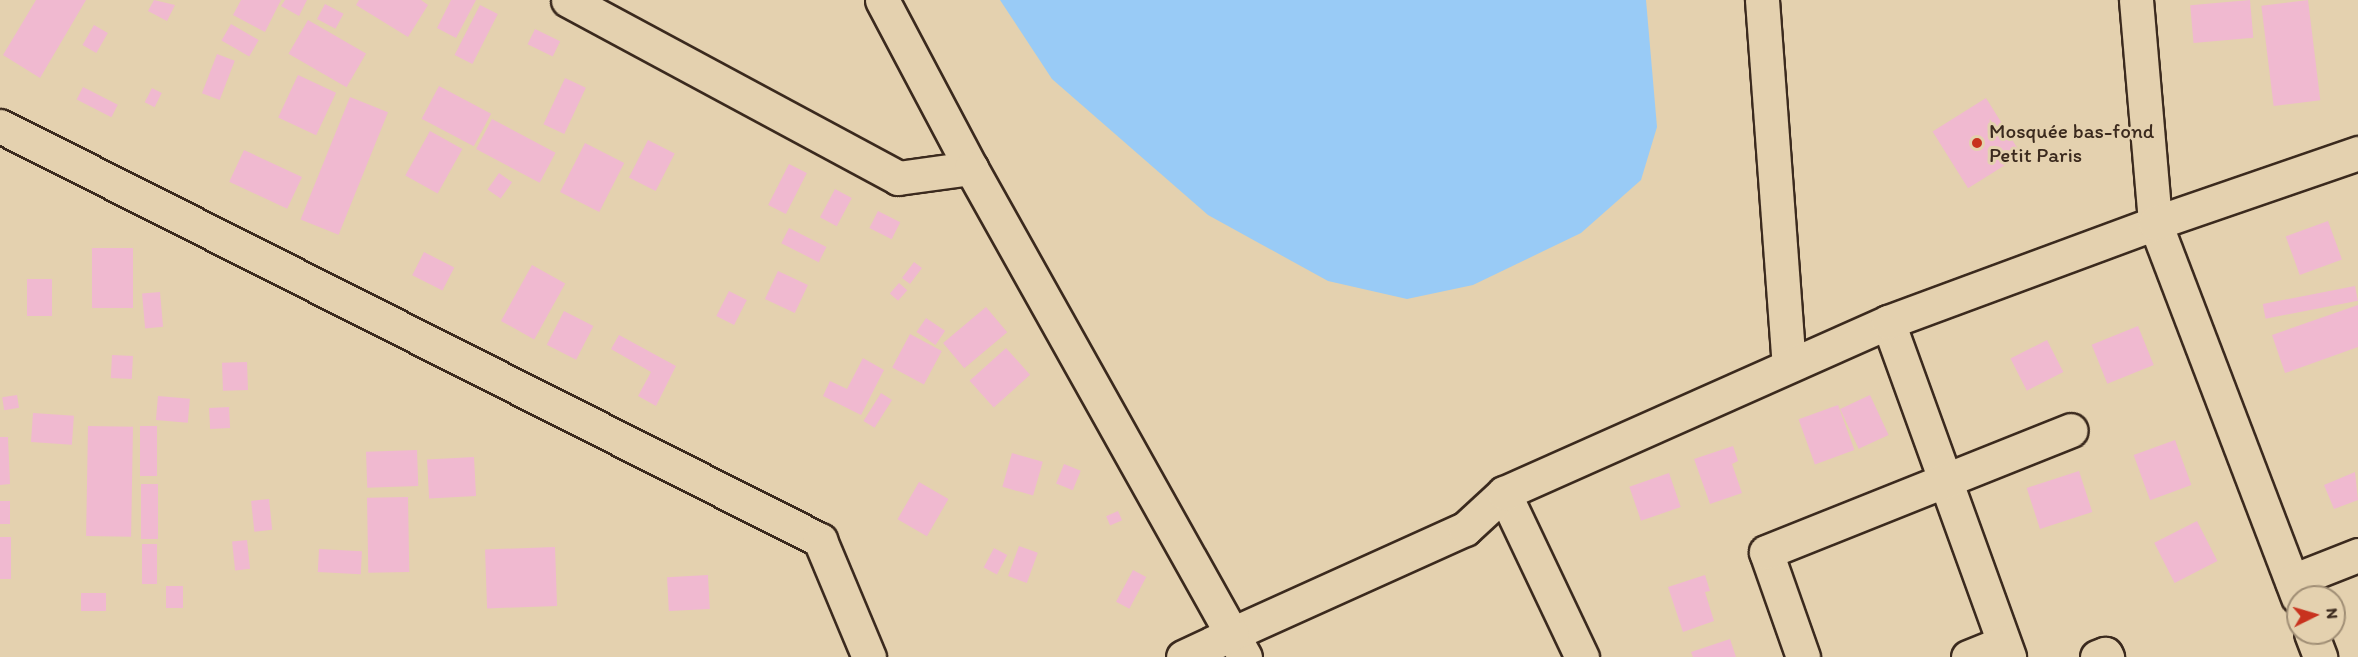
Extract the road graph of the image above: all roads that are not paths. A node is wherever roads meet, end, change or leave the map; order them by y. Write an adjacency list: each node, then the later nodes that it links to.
1 (568, 0): 7 (street)
2 (882, 0): 7 (street)
3 (1762, 0): 10 (street)
4 (2136, 0): 8 (street)
5 (0, 126): 19 (street)
6 (2358, 153): 8 (street)
7 (971, 168): 17 (street)
8 (2155, 223): 9 (street); 15 (street)
9 (1888, 322): 10 (street); 12 (street)
10 (1789, 364): 13 (street)
11 (2072, 430): 12 (street)
12 (1944, 480): 18 (street); 22 (street)
13 (1504, 493): 17 (street); 21 (street)
14 (2358, 555): 16 (street)
15 (2293, 585)
16 (2302, 585)
17 (1238, 645): 20 (street)
18 (2006, 650): 23 (street)
19 (869, 657)
20 (1183, 657)
21 (1582, 657)
22 (1803, 657)
23 (1968, 657)
24 (2097, 657): 25 (street)
25 (2107, 657)

